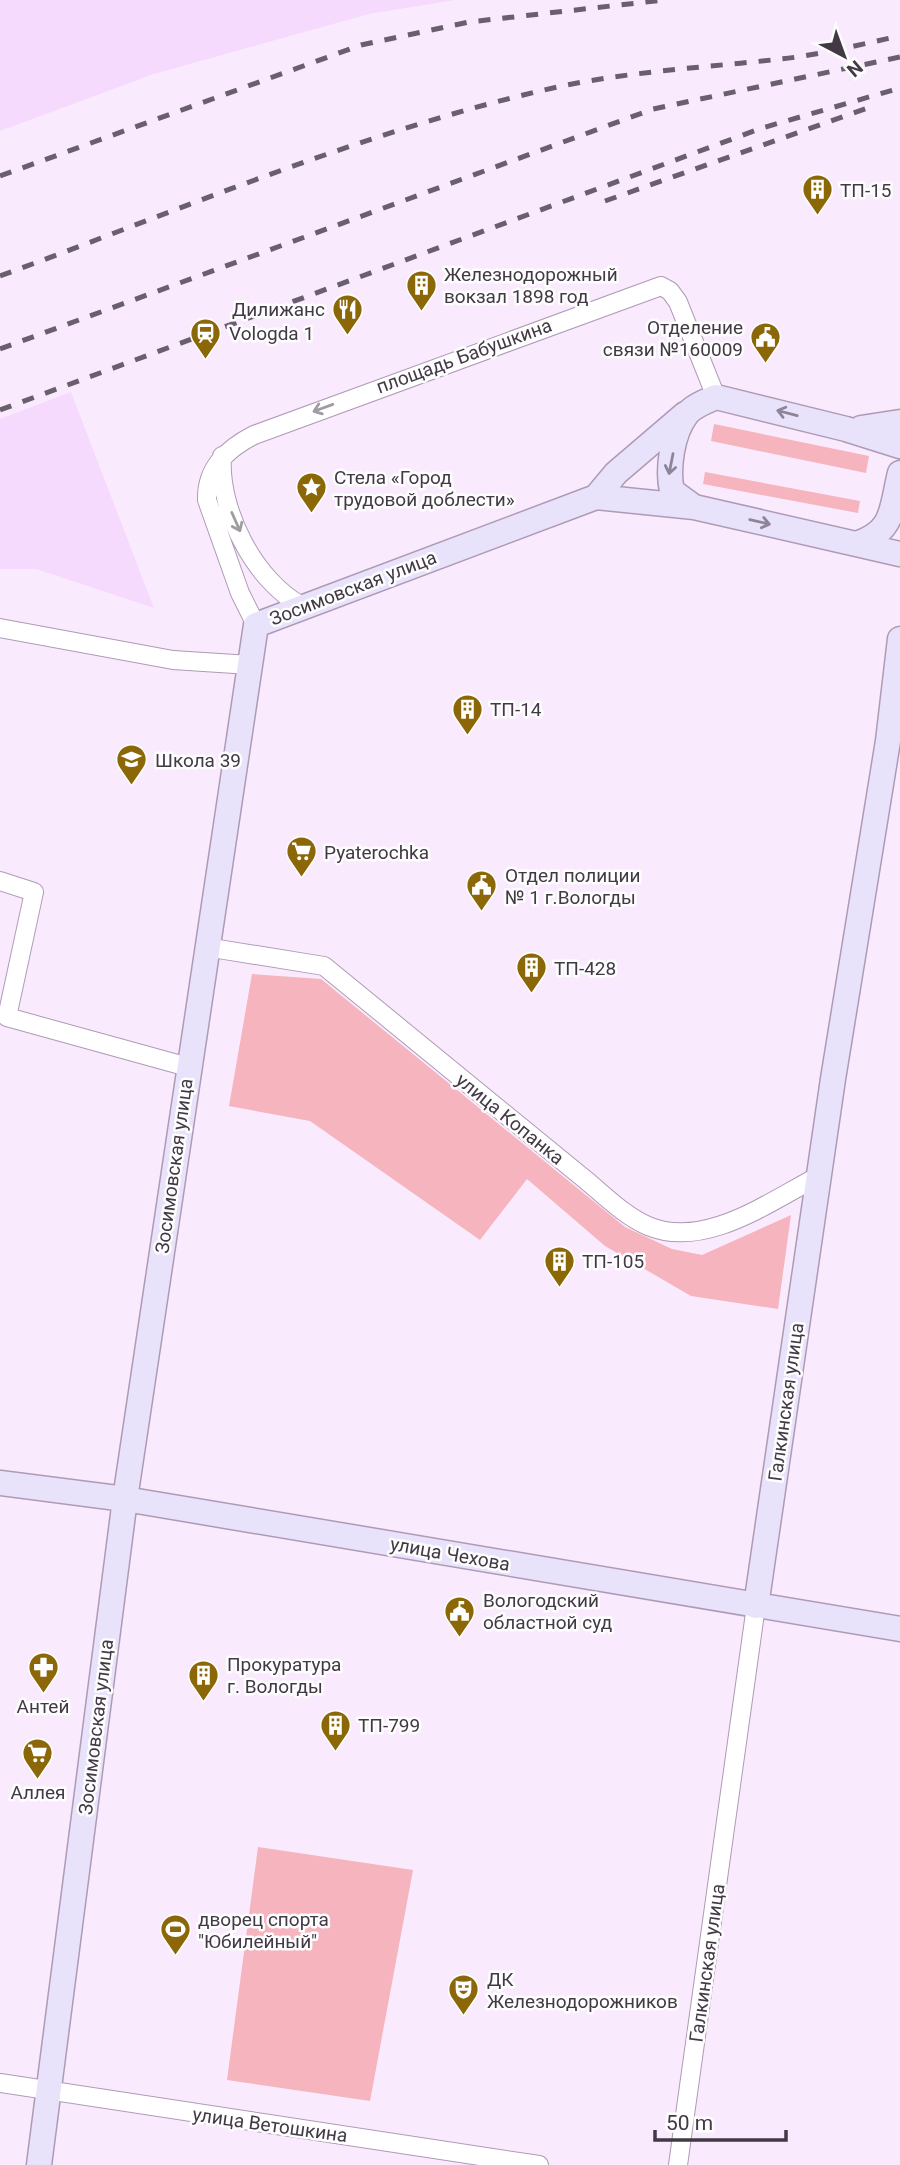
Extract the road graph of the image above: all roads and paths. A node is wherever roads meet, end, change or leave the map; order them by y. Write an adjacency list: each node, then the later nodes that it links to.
1 (722, 398): 2 (street); 3 (street, one-way to 1); 4 (street, площадь Бабушкина, one-way to 4)
2 (688, 412): 7 (street); 8 (street, one-way to 8)
3 (895, 436): 5 (street)
4 (222, 456): 11 (street, one-way to 11); 12 (street)
5 (900, 464)
6 (900, 473): 9 (street)
7 (596, 497): 8 (street, Зосимовская улица); 11 (street, Зосимовская улица)
8 (694, 507): 9 (street, Зосимовская улица, one-way to 9)
9 (856, 544): 10 (street, Зосимовская улица)
10 (900, 554)
11 (302, 606): 12 (street, Зосимовская улица)
12 (256, 625): 15 (street, Зосимовская улица)
13 (0, 628): 15 (street)
14 (900, 639): 19 (street, Галкинская улица)
15 (250, 664): 17 (street, Зосимовская улица)
16 (0, 881): 18 (street)
17 (206, 947): 18 (street, Зосимовская улица); 19 (street, улица Копанка)
18 (188, 1067): 21 (street, Зосимовская улица)
19 (819, 1176): 22 (street, Галкинская улица)
20 (0, 1483): 21 (street, улица Чехова)
21 (125, 1499): 22 (street, улица Чехова); 25 (street, Зосимовская улица)
22 (756, 1606): 23 (street, улица Чехова); 28 (street, Галкинская улица)
23 (900, 1629)
24 (0, 2083): 25 (street, улица Ветошкина)
25 (50, 2092): 26 (street, Зосимовская улица); 27 (street, улица Ветошкина)
26 (39, 2165)
27 (539, 2165)
28 (678, 2165)

